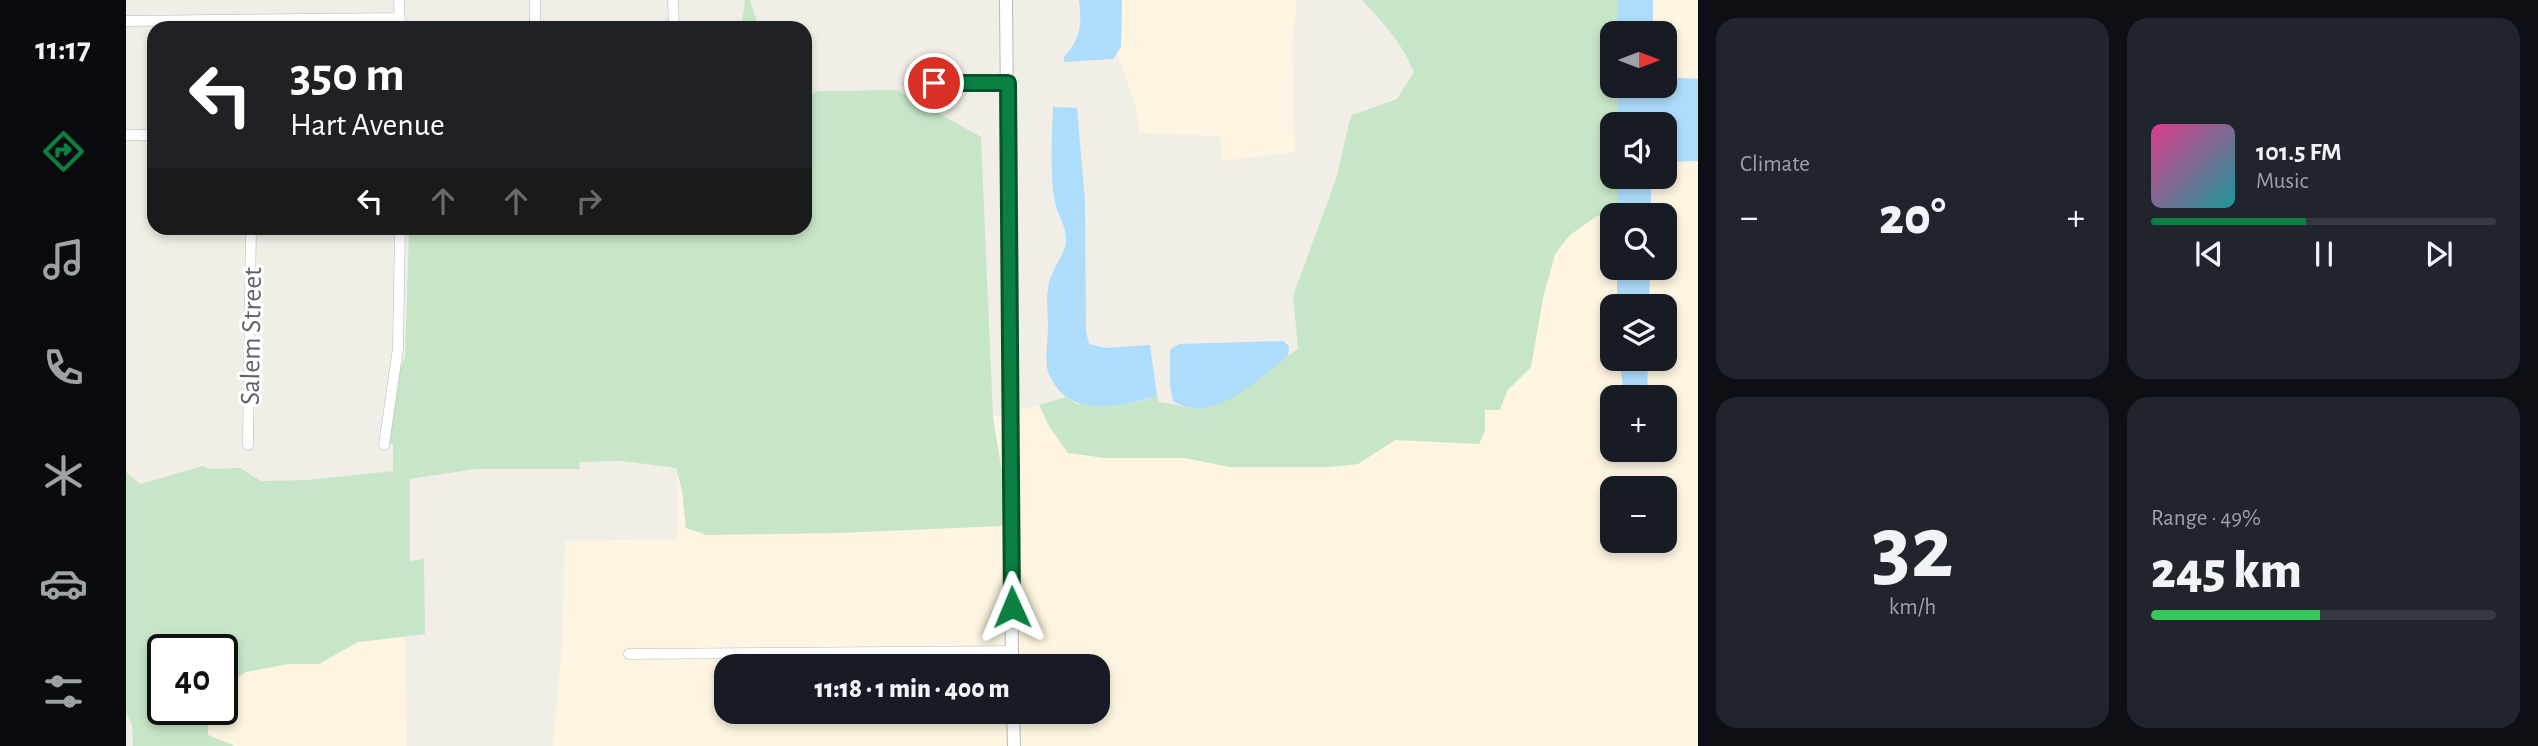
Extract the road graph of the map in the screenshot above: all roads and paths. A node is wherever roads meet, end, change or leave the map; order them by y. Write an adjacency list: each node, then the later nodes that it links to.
1 (399, 0): 7 (street)
2 (535, 0): 8 (street)
3 (673, 0): 9 (street)
4 (1006, 0): 11 (street)
5 (126, 21): 6 (street)
6 (147, 21)
7 (400, 21)
8 (535, 21)
9 (674, 21)
10 (909, 83): 11 (street)
11 (1008, 83): 18 (street)
12 (126, 135): 13 (street)
13 (147, 135)
14 (251, 235): 16 (street, Salem Street)
15 (400, 235): 17 (street)
16 (248, 445)
17 (384, 445)
18 (1012, 651): 19 (street); 20 (street)
19 (629, 654)
20 (1012, 654)
21 (1013, 724): 22 (street)
22 (1014, 746)

